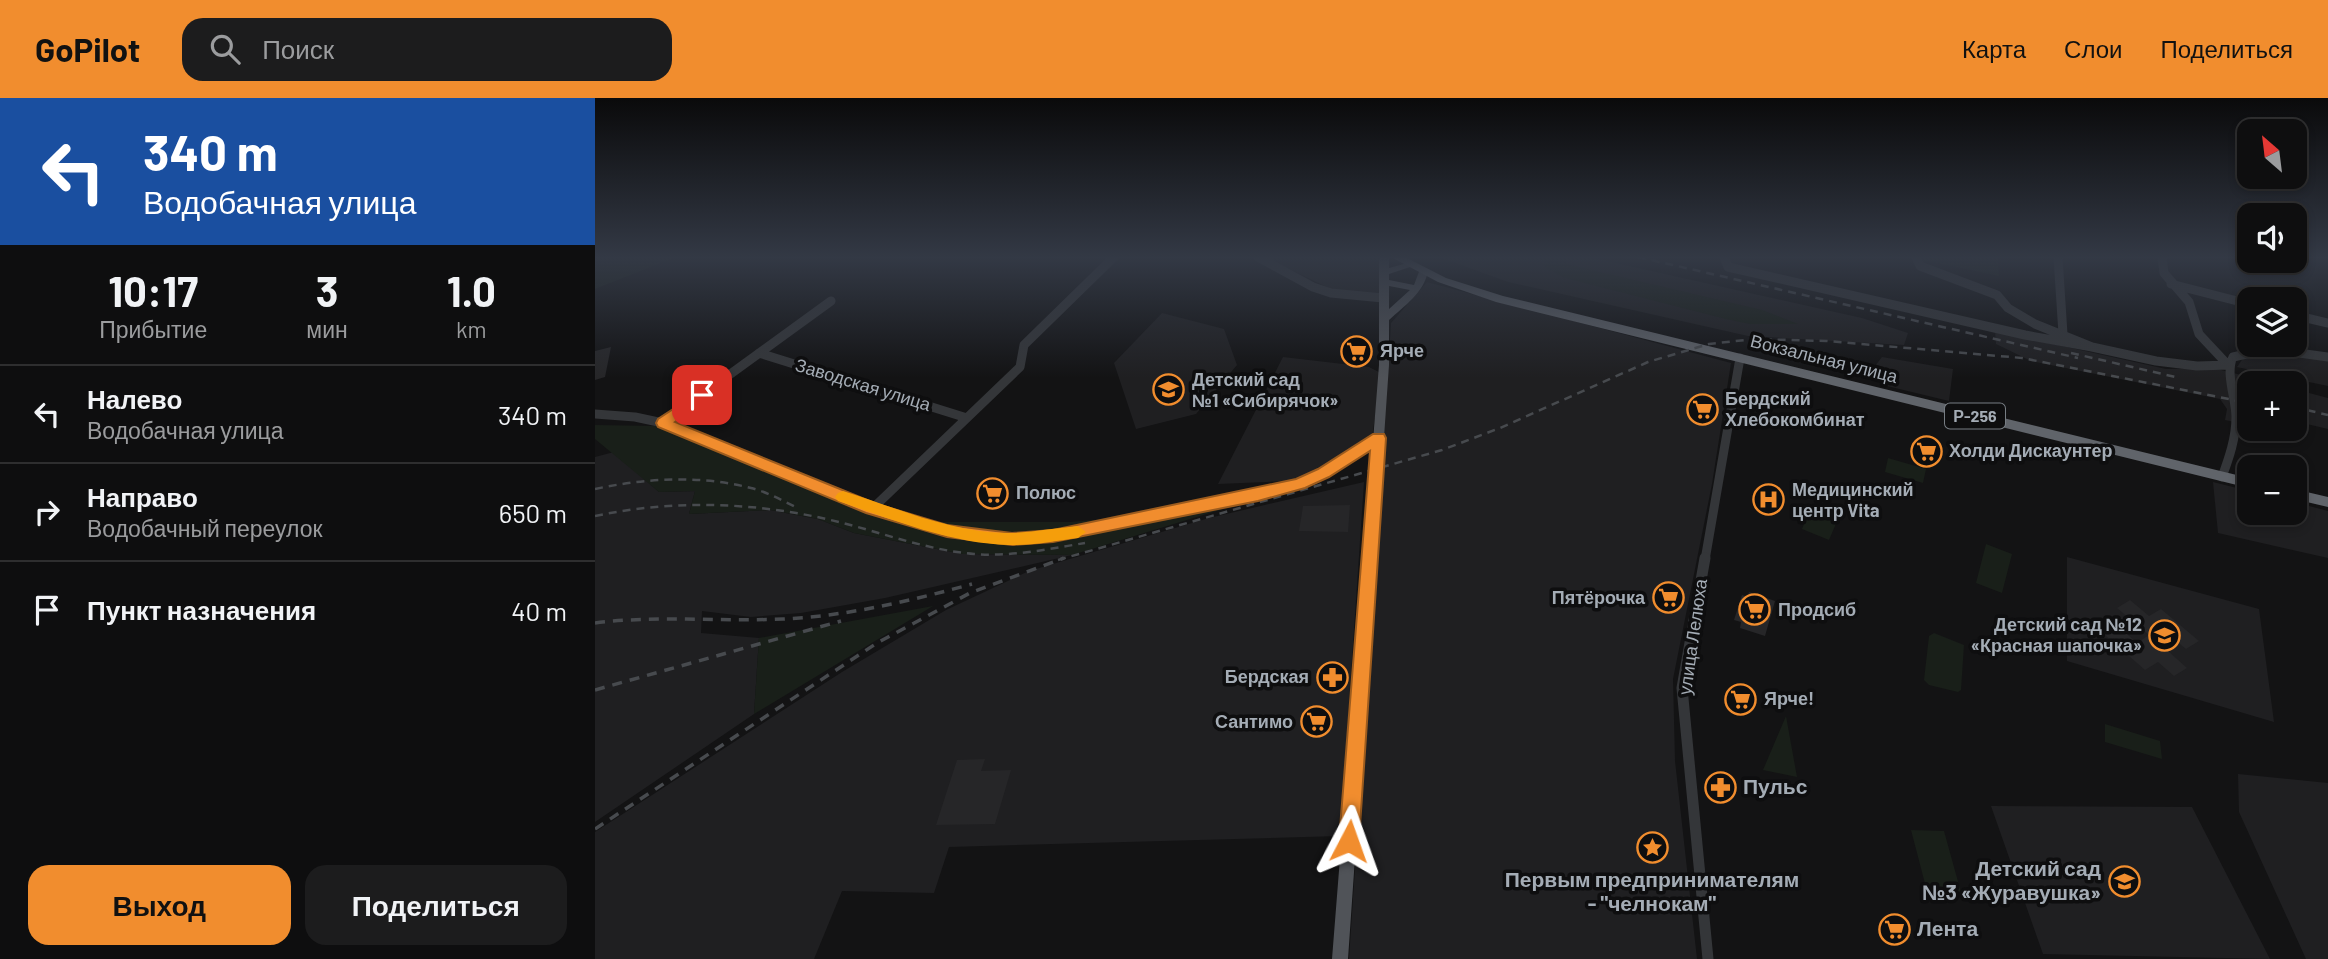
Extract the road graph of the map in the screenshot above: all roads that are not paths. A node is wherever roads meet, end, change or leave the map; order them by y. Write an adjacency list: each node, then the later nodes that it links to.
1 (1073, 297): 23 (street)
2 (1375, 297): 9 (street)
3 (1499, 297): 20 (highway, Вокзальная улица / Р-256)
4 (1860, 297): 17 (street)
5 (1999, 297): 16 (street)
6 (2061, 297): 16 (street)
7 (2184, 297): 12 (street)
8 (2195, 297): 12 (street)
9 (1384, 298): 14 (main road)
10 (1405, 298): 14 (main road)
11 (831, 301): 18 (street)
12 (2189, 302): 21 (street)
13 (2307, 318): 15 (street)
14 (1384, 319): 25 (main road)
15 (2328, 323)
16 (2063, 334): 17 (street)
17 (2092, 347): 21 (street)
18 (759, 353): 23 (street, Заводская улица); 24 (street)
19 (2328, 357): 21 (street)
20 (1740, 358): 26 (highway, Вокзальная улица / Р-256); 32 (street, улица Лелюха)
21 (2229, 365): 26 (street)
22 (595, 414): 24 (street)
23 (967, 418): 30 (street)
24 (663, 423): 30 (street)
25 (1379, 438): 30 (street); 31 (main road)
26 (2222, 477): 27 (highway, Вокзальная улица / Р-256)
27 (2237, 480)
28 (2307, 497): 29 (highway)
29 (2328, 502)
30 (872, 509)
31 (1340, 959)
32 (1707, 959)

